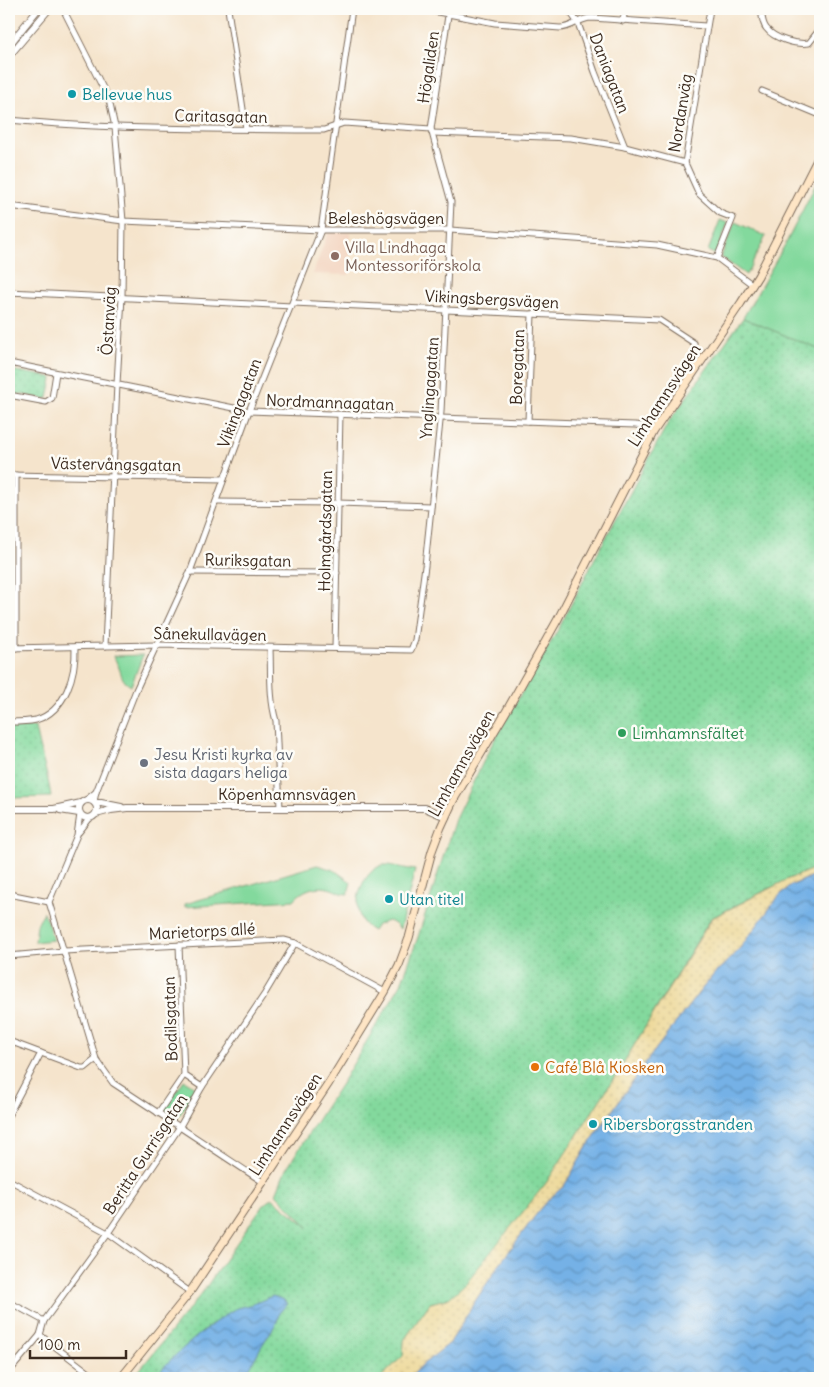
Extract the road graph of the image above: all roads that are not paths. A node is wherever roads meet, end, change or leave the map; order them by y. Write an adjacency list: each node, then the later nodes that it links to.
1 (38, 9): 16 (street)
2 (49, 9): 17 (street)
3 (62, 9): 22 (street, Östanväg)
4 (228, 9): 23 (street)
5 (352, 9): 21 (street, Vikingagatan)
6 (422, 9): 11 (street)
7 (568, 9): 13 (street, Daniagatan)
8 (625, 9): 12 (street)
9 (710, 9): 14 (street, Nordanväg)
10 (761, 9): 15 (street)
11 (449, 12): 13 (street); 24 (street, Högaliden)
12 (623, 21): 13 (street); 14 (street)
13 (578, 22): 25 (street, Daniagatan)
14 (706, 26): 27 (street, Nordanväg)
15 (820, 28)
16 (9, 45)
17 (9, 56)
18 (762, 91): 19 (street)
19 (820, 115)
20 (9, 120): 22 (street, Caritasgatan)
21 (334, 126): 23 (street, Caritasgatan); 24 (street, Caritasgatan); 30 (street, Vikingagatan)
22 (115, 127): 23 (street, Caritasgatan); 29 (street, Östanväg)
23 (246, 129)
24 (432, 131): 25 (street, Caritasgatan); 31 (street, Ynglingagatan)
25 (626, 147): 27 (street, Caritasgatan)
26 (820, 154): 33 (main road, Limhamnsvägen)
27 (685, 163): 32 (street, Nordanväg)
28 (9, 206): 29 (street, Beleshögsvägen)
29 (123, 221): 30 (street, Beleshögsvägen); 35 (street, Östanväg)
30 (321, 230): 31 (street, Beleshögsvägen); 36 (street, Vikingagatan)
31 (450, 230): 32 (street, Beleshögsvägen); 37 (street, Ynglingagatan)
32 (717, 258): 33 (street, Beleshögsvägen)
33 (753, 285): 50 (main road, Limhamnsvägen)
34 (9, 292): 35 (street, Vikingsbergsvägen)
35 (122, 297): 36 (street, Vikingsbergsvägen); 44 (street, Östanväg)
36 (292, 305): 37 (street, Vikingsbergsvägen); 46 (street, Vikingagatan)
37 (446, 310): 38 (street, Vikingsbergsvägen); 48 (street, Ynglingagatan)
38 (532, 314): 39 (street, Vikingsbergsvägen); 49 (street, Boregatan)
39 (686, 337): 40 (street, Vikingsbergsvägen); 41 (street)
40 (694, 342)
41 (681, 344)
42 (9, 363): 43 (street, Nordmannagatan)
43 (56, 373): 44 (street, Nordmannagatan); 45 (street)
44 (117, 384): 46 (street, Nordmannagatan); 53 (street, Östanväg)
45 (9, 395)
46 (249, 411): 47 (street, Nordmannagatan); 54 (street, Vikingagatan)
47 (340, 414): 48 (street, Nordmannagatan); 56 (street, Holmgårdsgatan)
48 (440, 418): 49 (street, Nordmannagatan); 57 (street, Ynglingagatan)
49 (528, 421): 50 (street, Nordmannagatan)
50 (654, 431): 78 (main road, Limhamnsvägen)
51 (9, 475): 52 (street, Västervångsgatan)
52 (16, 475): 53 (street, Västervångsgatan); 64 (street)
53 (113, 476): 54 (street, Västervångsgatan); 62 (street, Östanväg)
54 (224, 479): 55 (street, Vikingagatan)
55 (216, 502): 56 (street); 58 (street, Vikingagatan)
56 (338, 503): 57 (street); 59 (street, Holmgårdsgatan)
57 (431, 506): 67 (street, Ynglingagatan)
58 (190, 572): 59 (street, Ruriksgatan); 60 (street, Vikingagatan)
59 (336, 573): 66 (street, Holmgårdsgatan)
60 (156, 645): 62 (street, Sånekullavägen); 65 (street, Sånekullavägen); 69 (street, Vikingagatan)
61 (75, 646): 62 (street, Sånekullavägen); 64 (street, Sånekullavägen); 68 (street)
62 (105, 646)
63 (9, 648): 64 (street, Sånekullavägen)
64 (16, 648)
65 (270, 648): 66 (street, Sånekullavägen); 73 (street)
66 (335, 648): 67 (street, Sånekullavägen)
67 (411, 650)
68 (9, 722)
69 (96, 792): 70 (street, Vikingagatan); 71 (street, Vikingagatan)
70 (84, 801): 71 (street); 75 (street); 76 (street)
71 (94, 803): 72 (street, Köpenhamnsvägen); 77 (street)
72 (127, 808): 73 (street, Köpenhamnsvägen); 77 (street, Köpenhamnsvägen)
73 (280, 808): 78 (street, Köpenhamnsvägen)
74 (9, 809): 75 (street)
75 (54, 809): 76 (street)
76 (80, 814): 79 (street); 80 (street)
77 (96, 814): 79 (street)
78 (446, 817): 87 (main road, Limhamnsvägen)
79 (90, 818): 80 (street)
80 (77, 835): 82 (street)
81 (9, 894): 82 (street)
82 (49, 902): 85 (street)
83 (295, 943): 84 (street, Marietorps allé); 87 (street, Marietorps allé); 92 (street, Beritta Gurrisgatan)
84 (179, 945): 85 (street, Marietorps allé); 91 (street, Bodilsgatan)
85 (64, 951): 86 (street, Marietorps allé); 90 (street)
86 (9, 956)
87 (385, 992): 97 (main road, Limhamnsvägen)
88 (9, 1041): 89 (street)
89 (41, 1053): 90 (street); 94 (street)
90 (96, 1059): 93 (street)
91 (184, 1075): 92 (street); 93 (street, Bodilsgatan)
92 (202, 1087): 95 (street, Beritta Gurrisgatan)
93 (158, 1113): 95 (street)
94 (9, 1114)
95 (179, 1128): 97 (street); 98 (street, Beritta Gurrisgatan)
96 (9, 1180): 98 (street)
97 (263, 1182): 99 (main road, Limhamnsvägen)
98 (108, 1233): 99 (street); 101 (street, Beritta Gurrisgatan)
99 (190, 1292): 105 (main road, Limhamnsvägen)
100 (9, 1302): 101 (street)
101 (44, 1320): 102 (street, Beritta Gurrisgatan)
102 (40, 1335): 103 (street, Beritta Gurrisgatan); 104 (street)
103 (9, 1372)
104 (96, 1378)
105 (122, 1378)

